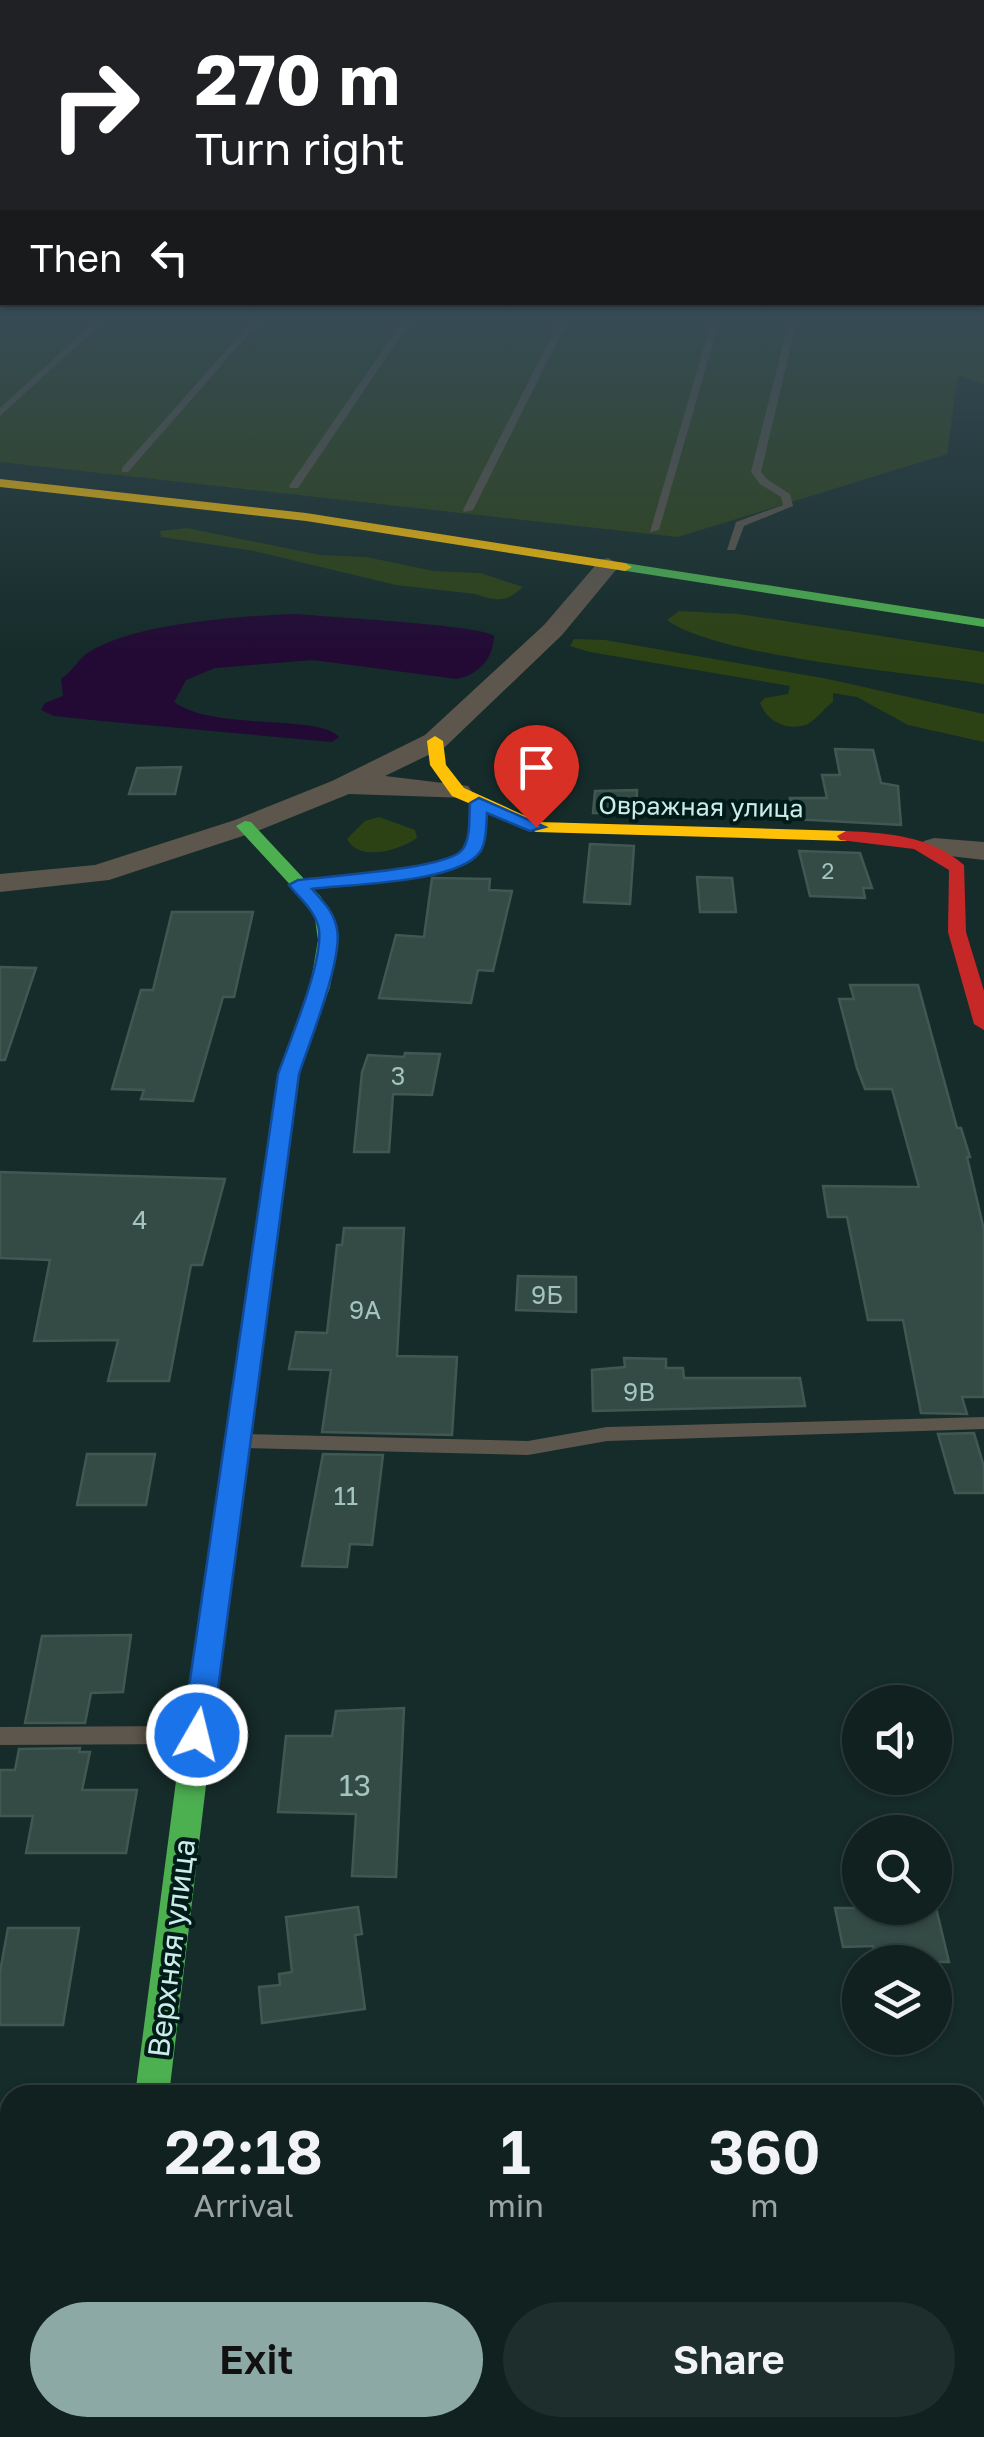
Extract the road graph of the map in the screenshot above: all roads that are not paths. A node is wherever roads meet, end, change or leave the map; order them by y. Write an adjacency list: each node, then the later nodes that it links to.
1 (165, 426): 6 (lane)
2 (335, 426): 8 (lane)
3 (511, 426): 9 (lane)
4 (685, 426): 10 (lane)
5 (767, 426): 11 (lane)
6 (126, 470)
7 (0, 483): 12 (main road)
8 (294, 486)
9 (468, 510)
10 (654, 530)
11 (732, 548)
12 (608, 565): 13 (main road); 14 (street)
13 (984, 623)
14 (434, 740): 15 (street); 16 (main road)
15 (342, 787): 16 (street); 17 (street)
16 (469, 798): 18 (main road, Овражная улица); 21 (lane)
17 (245, 826): 20 (street); 21 (main road, Верхняя улица)
18 (940, 851): 19 (street); 22 (main road)
19 (984, 851)
20 (0, 883)
21 (298, 885): 24 (main road, Верхняя улица)
22 (984, 1024)
23 (984, 1422): 24 (lane)
24 (236, 1441): 25 (main road, Верхняя улица)
25 (197, 1735): 26 (lane); 27 (main road, Верхняя улица)
26 (0, 1736)
27 (153, 2085)

